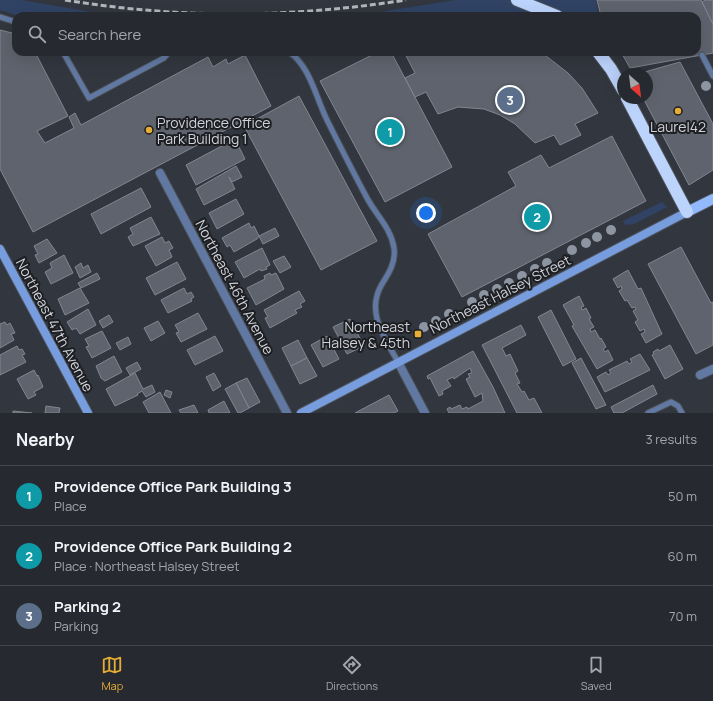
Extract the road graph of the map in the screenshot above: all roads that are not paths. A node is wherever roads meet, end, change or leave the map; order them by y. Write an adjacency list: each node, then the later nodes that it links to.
1 (517, 0): 2 (highway)
2 (547, 12)
3 (0, 17): 4 (lane)
4 (12, 21)
5 (702, 55): 10 (lane)
6 (65, 56): 7 (lane)
7 (166, 56)
8 (294, 56): 17 (lane)
9 (601, 56): 11 (highway)
10 (713, 76)
11 (617, 80)
12 (630, 104): 15 (highway)
13 (160, 173): 21 (street, Northeast 46th Avenue)
14 (713, 199): 15 (main road, Northeast Halsey Street)
15 (687, 212): 17 (main road, Northeast Halsey Street)
16 (0, 248): 20 (main road, Northeast 47th Avenue)
17 (398, 362): 22 (main road, Northeast Halsey Street); 23 (street)
18 (713, 369): 19 (street)
19 (700, 376)
20 (88, 413)
21 (287, 413)
22 (301, 413)
23 (425, 413)
24 (648, 413): 25 (lane)
25 (682, 413)

